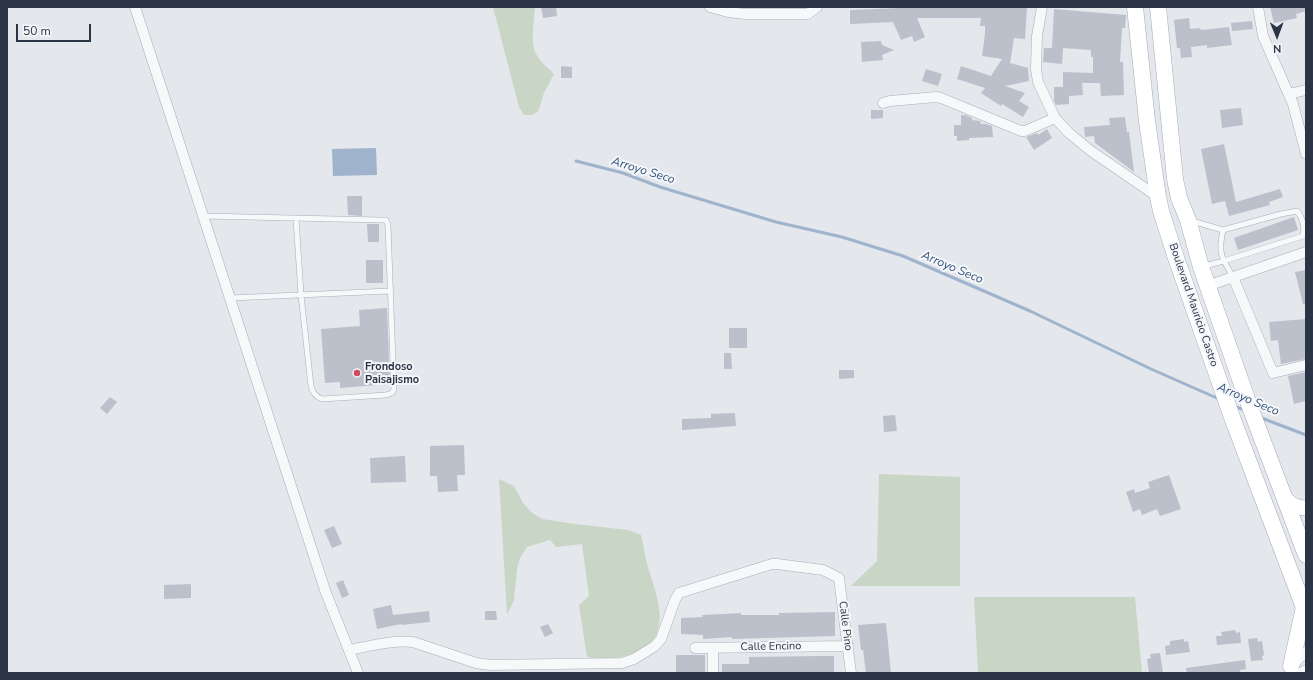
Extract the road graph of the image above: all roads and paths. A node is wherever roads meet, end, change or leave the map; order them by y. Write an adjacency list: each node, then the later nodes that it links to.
1 (134, 7): 14 (street)
2 (710, 7): 7 (street)
3 (1042, 7): 11 (street)
4 (1135, 7): 13 (main road, Boulevard Mauricio Castro)
5 (1158, 7): 16 (main road, Boulevard Mauricio Castro)
6 (1258, 7): 9 (street)
7 (816, 8)
8 (1306, 90): 9 (street)
9 (1289, 94): 12 (street)
10 (883, 103): 11 (street)
11 (1054, 118): 13 (street)
12 (1306, 154)
13 (1158, 197): 30 (main road, Boulevard Mauricio Castro)
14 (203, 216): 15 (lane); 25 (street)
15 (296, 218): 23 (lane); 24 (lane)
16 (1188, 220): 17 (lane); 20 (main road, Boulevard Mauricio Castro)
17 (1223, 230): 19 (lane); 19 (lane)
18 (1306, 252): 21 (street)
19 (1224, 262): 20 (lane); 21 (lane)
20 (1201, 267): 22 (main road, Boulevard Mauricio Castro)
21 (1233, 277): 22 (street); 26 (street)
22 (1207, 286): 27 (main road, Boulevard Mauricio Castro)
23 (390, 291): 24 (lane); 24 (lane)
24 (302, 295): 25 (lane)
25 (230, 298): 34 (street)
26 (1306, 366)
27 (1283, 493): 28 (main road); 29 (main road, Boulevard Mauricio Castro)
28 (1306, 508)
29 (1305, 550)
30 (1305, 610): 36 (main road)
31 (848, 646): 33 (street, Calle Encino); 34 (street, Calle Pino); 39 (street, Calle Pino)
32 (695, 648): 33 (street, Calle Encino)
33 (713, 648): 38 (street)
34 (349, 650): 37 (street)
35 (1306, 652): 36 (street)
36 (1297, 671)
37 (358, 673)
38 (713, 673)
39 (851, 673)

